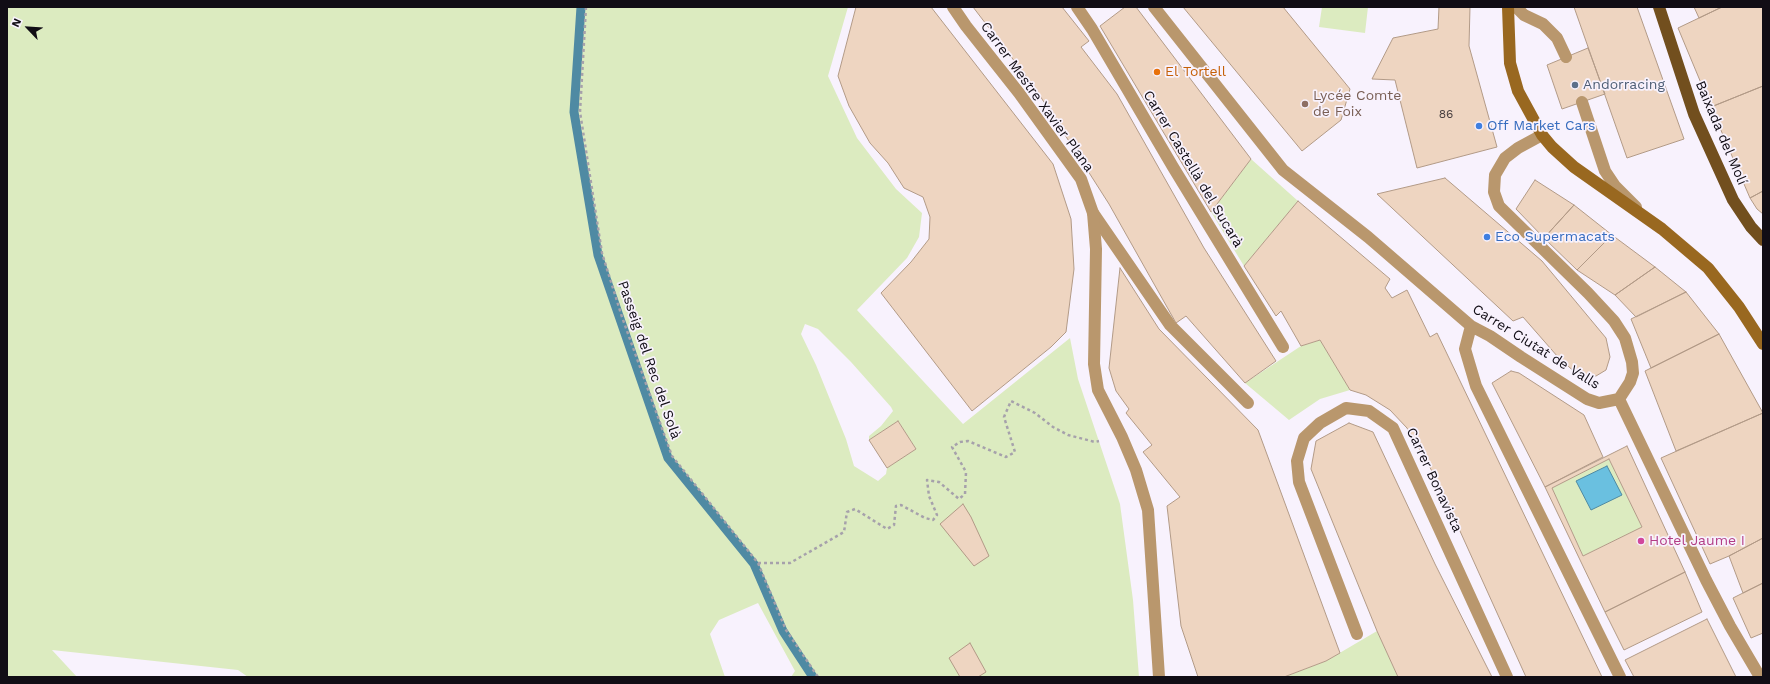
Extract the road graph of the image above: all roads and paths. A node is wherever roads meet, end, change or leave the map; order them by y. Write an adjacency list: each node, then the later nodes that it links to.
1 (586, 7): 20 (path, Passeig del Rec del Solà)
2 (953, 7): 11 (street, Carrer Mestre Xavier Plana)
3 (1077, 7): 16 (street, Carrer Castellà del Sucarà)
4 (1154, 7): 14 (street, Carrer Ciutat de Valls)
5 (1508, 7): 10 (street)
6 (1516, 7): 8 (street)
7 (1659, 7): 13 (main road, Baixada del Molí)
8 (1566, 56)
9 (1582, 102): 12 (street)
10 (1542, 135): 12 (street); 17 (street)
11 (1093, 213): 18 (street); 19 (street, Carrer Mestre Xavier Plana)
12 (1651, 222): 15 (street)
13 (1763, 240)
14 (1471, 326): 17 (street, Carrer Ciutat de Valls); 25 (street)
15 (1763, 344)
16 (1283, 347)
17 (1619, 399): 26 (street)
18 (1248, 403)
19 (1122, 437): 20 (path); 23 (street, Carrer Mestre Xavier Plana)
20 (758, 563): 22 (path, Passeig del Rec del Solà)
21 (1357, 634): 24 (street, Carrer Bonavista)
22 (818, 677)
23 (1159, 677)
24 (1507, 677)
25 (1620, 677)
26 (1760, 677)

